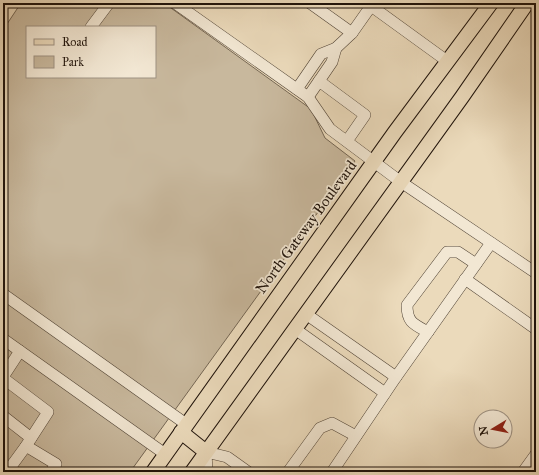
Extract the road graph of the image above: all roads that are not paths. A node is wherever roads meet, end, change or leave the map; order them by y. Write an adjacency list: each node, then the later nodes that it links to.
1 (109, 3): 7 (street)
2 (175, 3): 13 (street)
3 (310, 3): 8 (street)
4 (491, 3): 10 (main road, North Gateway Boulevard)
5 (527, 3): 17 (main road)
6 (369, 5): 8 (street); 10 (street)
7 (92, 26)
8 (352, 33): 9 (street)
9 (336, 48): 11 (street); 12 (street)
10 (448, 61): 16 (main road, North Gateway Boulevard)
11 (313, 66): 12 (street); 13 (street)
12 (322, 78): 14 (street); 15 (street)
13 (297, 89): 14 (street)
14 (308, 97): 15 (street)
15 (347, 142): 16 (street)
16 (374, 161): 17 (street); 35 (main road, North Gateway Boulevard)
17 (401, 182): 18 (street); 23 (main road)
18 (491, 243): 19 (street); 20 (street)
19 (476, 264): 21 (street); 26 (street)
20 (536, 272)
21 (465, 279): 25 (street); 26 (street)
22 (3, 294): 35 (street)
23 (306, 314): 24 (main road); 27 (street)
24 (295, 329): 30 (street); 38 (main road)
25 (536, 329)
26 (428, 332): 32 (street)
27 (338, 336): 30 (street); 32 (street)
28 (3, 339): 29 (street)
29 (20, 351): 31 (street); 39 (street)
30 (327, 351): 33 (street)
31 (3, 377): 37 (street)
32 (396, 377): 33 (street)
33 (385, 393): 36 (street)
34 (3, 416): 37 (street)
35 (183, 428): 38 (main road); 39 (main road, North Gateway Boulevard)
36 (356, 436): 47 (street); 48 (street)
37 (29, 442): 41 (street); 42 (street)
38 (206, 452): 44 (main road); 45 (street); 46 (street)
39 (165, 454): 43 (main road, North Gateway Boulevard)
40 (536, 454): 49 (street)
41 (7, 472)
42 (51, 472)
43 (153, 472)
44 (192, 472)
45 (207, 472)
46 (248, 472)
47 (288, 472)
48 (332, 472)
49 (523, 472)

